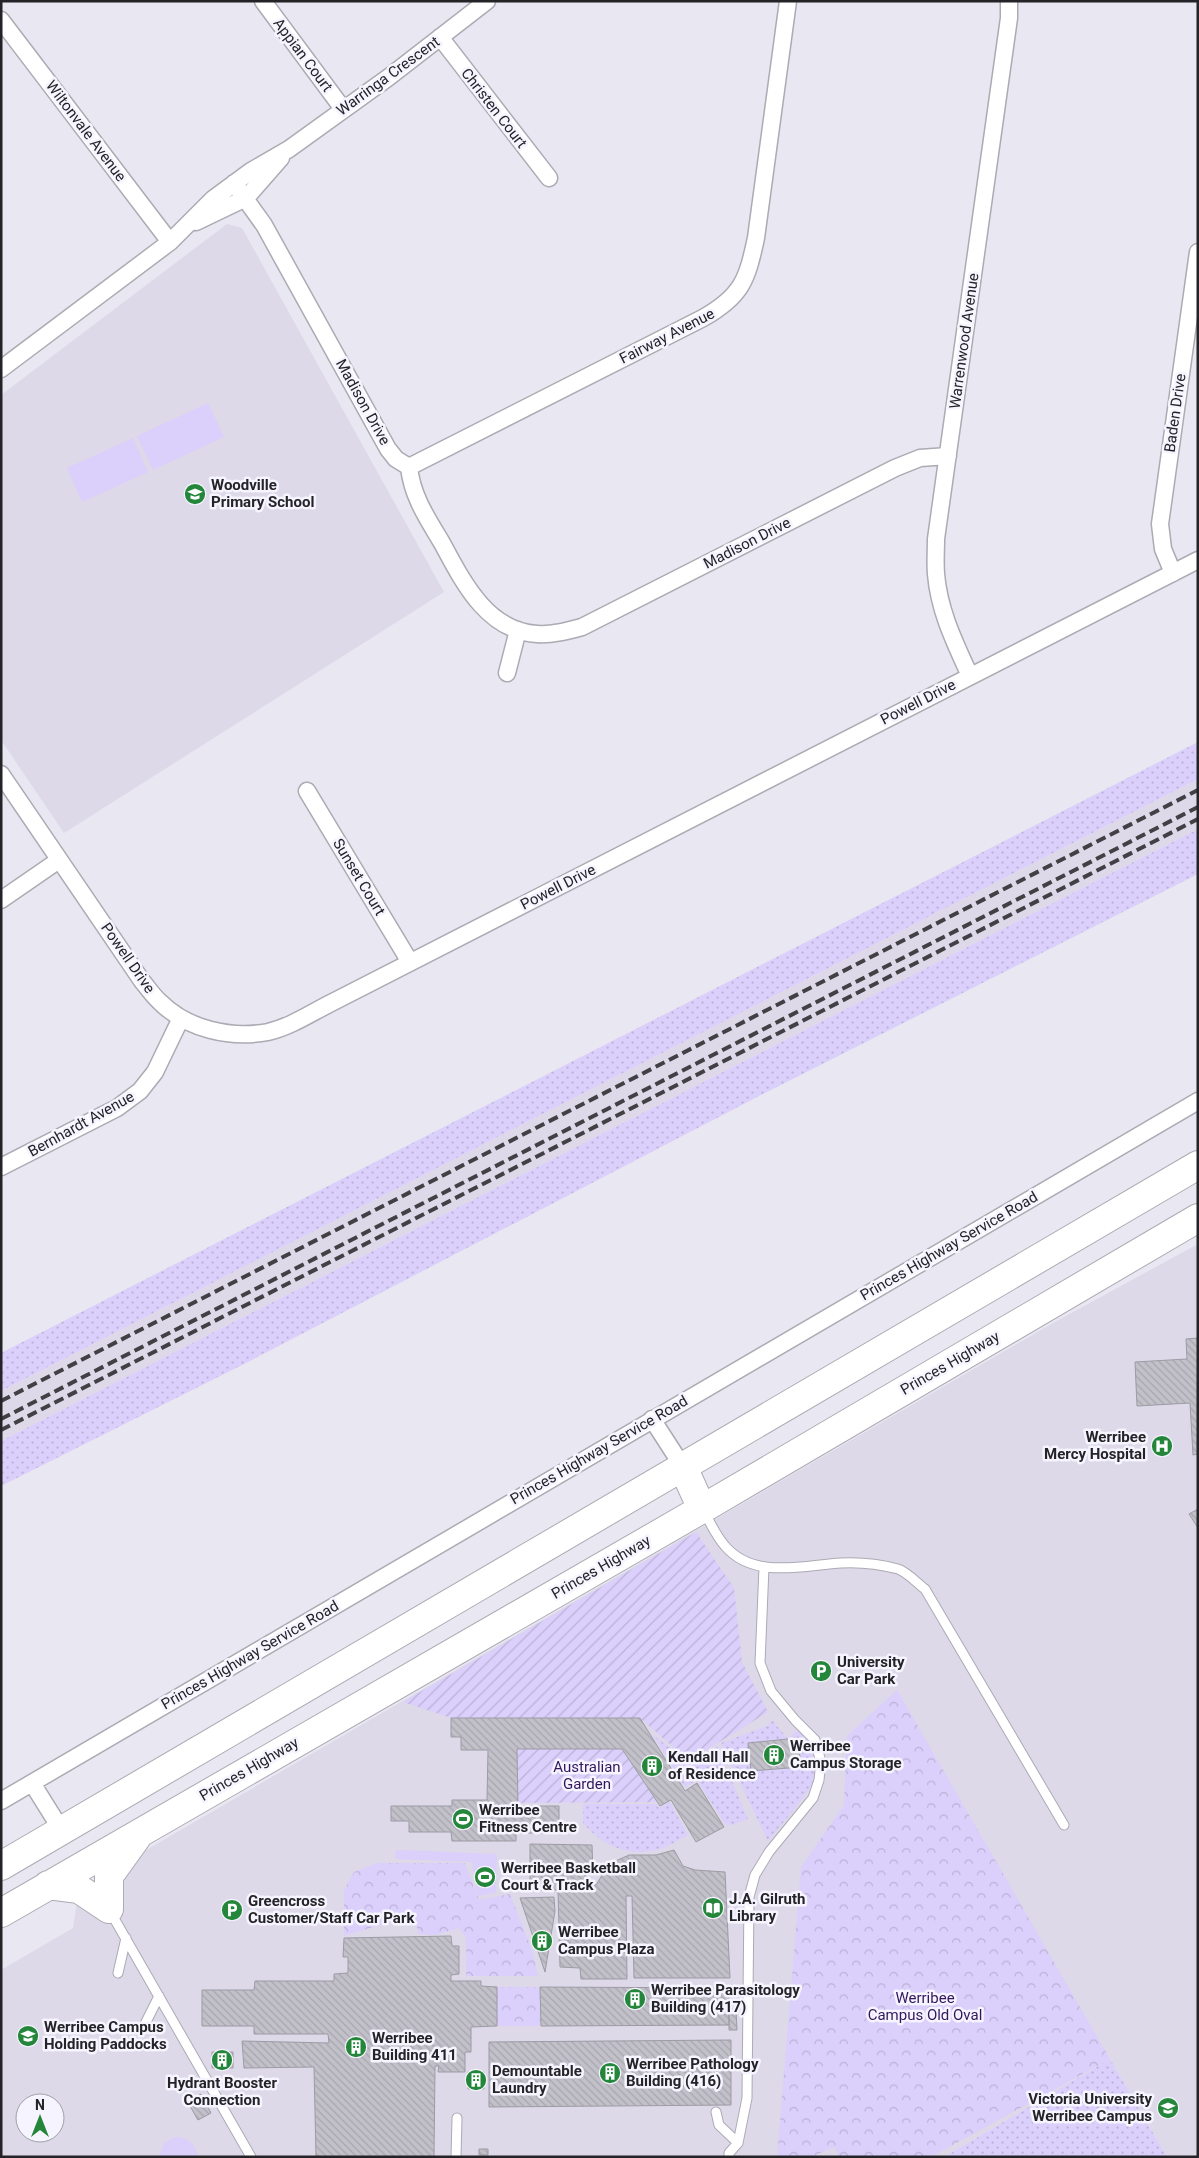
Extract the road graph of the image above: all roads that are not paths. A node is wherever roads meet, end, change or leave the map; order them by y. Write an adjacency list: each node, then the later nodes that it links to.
1 (263, 1): 7 (street, Appian Court)
2 (487, 1): 6 (street, Warringa Crescent)
3 (788, 1): 17 (street, Fairway Avenue)
4 (1009, 1): 16 (street, Warrenwood Avenue)
5 (1, 20): 13 (street, Wiltonvale Avenue)
6 (440, 37): 7 (street, Warringa Crescent); 9 (street, Christen Court)
7 (343, 109): 8 (street, Warringa Crescent)
8 (289, 149): 10 (street, Warringa Crescent); 11 (street, Warringa Crescent)
9 (549, 178)
10 (234, 183): 11 (street, Madison Drive); 12 (street, Warringa Crescent)
11 (246, 198): 12 (street, Warringa Crescent); 17 (street, Madison Drive)
12 (188, 227): 13 (street, Warringa Crescent)
13 (170, 242): 15 (street, Warringa Crescent)
14 (1198, 252): 19 (street, Baden Drive)
15 (1, 369)
16 (948, 456): 20 (street, Madison Drive); 22 (street, Warrenwood Avenue)
17 (409, 466): 20 (street, Madison Drive)
18 (1198, 560): 19 (street, Powell Drive)
19 (1173, 573): 22 (street, Powell Drive)
20 (518, 630): 21 (street)
21 (507, 673)
22 (970, 676): 27 (street, Powell Drive)
23 (1, 774): 25 (street, Powell Drive)
24 (307, 791): 27 (street, Sunset Court)
25 (59, 860): 26 (street); 28 (street, Powell Drive)
26 (1, 900)
27 (410, 962): 28 (street, Powell Drive)
28 (181, 1018): 31 (street, Bernhardt Avenue)
29 (1198, 1101): 33 (street, Princes Highway Service Road)
30 (1198, 1165): 34 (highway)
31 (1, 1167)
32 (1198, 1218): 35 (highway, Princes Highway)
33 (652, 1419): 34 (street); 37 (street, Princes Highway Service Road)
34 (683, 1467): 35 (highway); 41 (highway)
35 (702, 1509): 36 (lane); 40 (highway, Princes Highway)
36 (764, 1567): 39 (lane); 52 (lane)
37 (32, 1783): 38 (street, Princes Highway Service Road); 41 (street)
38 (1, 1801)
39 (1064, 1825)
40 (142, 1830): 43 (highway, Princes Highway); 43 (highway)
41 (62, 1831): 42 (highway); 43 (highway)
42 (1, 1866)
43 (94, 1883): 44 (highway, Princes Highway); 44 (highway); 46 (lane)
44 (48, 1885): 45 (highway, Princes Highway)
45 (1, 1913)
46 (126, 1938): 47 (lane); 48 (lane)
47 (118, 1973)
48 (159, 1996): 49 (lane); 53 (lane)
49 (146, 2024)
50 (716, 2112): 52 (lane)
51 (456, 2118): 54 (lane)
52 (738, 2143): 55 (lane)
53 (251, 2157)
54 (456, 2157)
55 (729, 2157)

